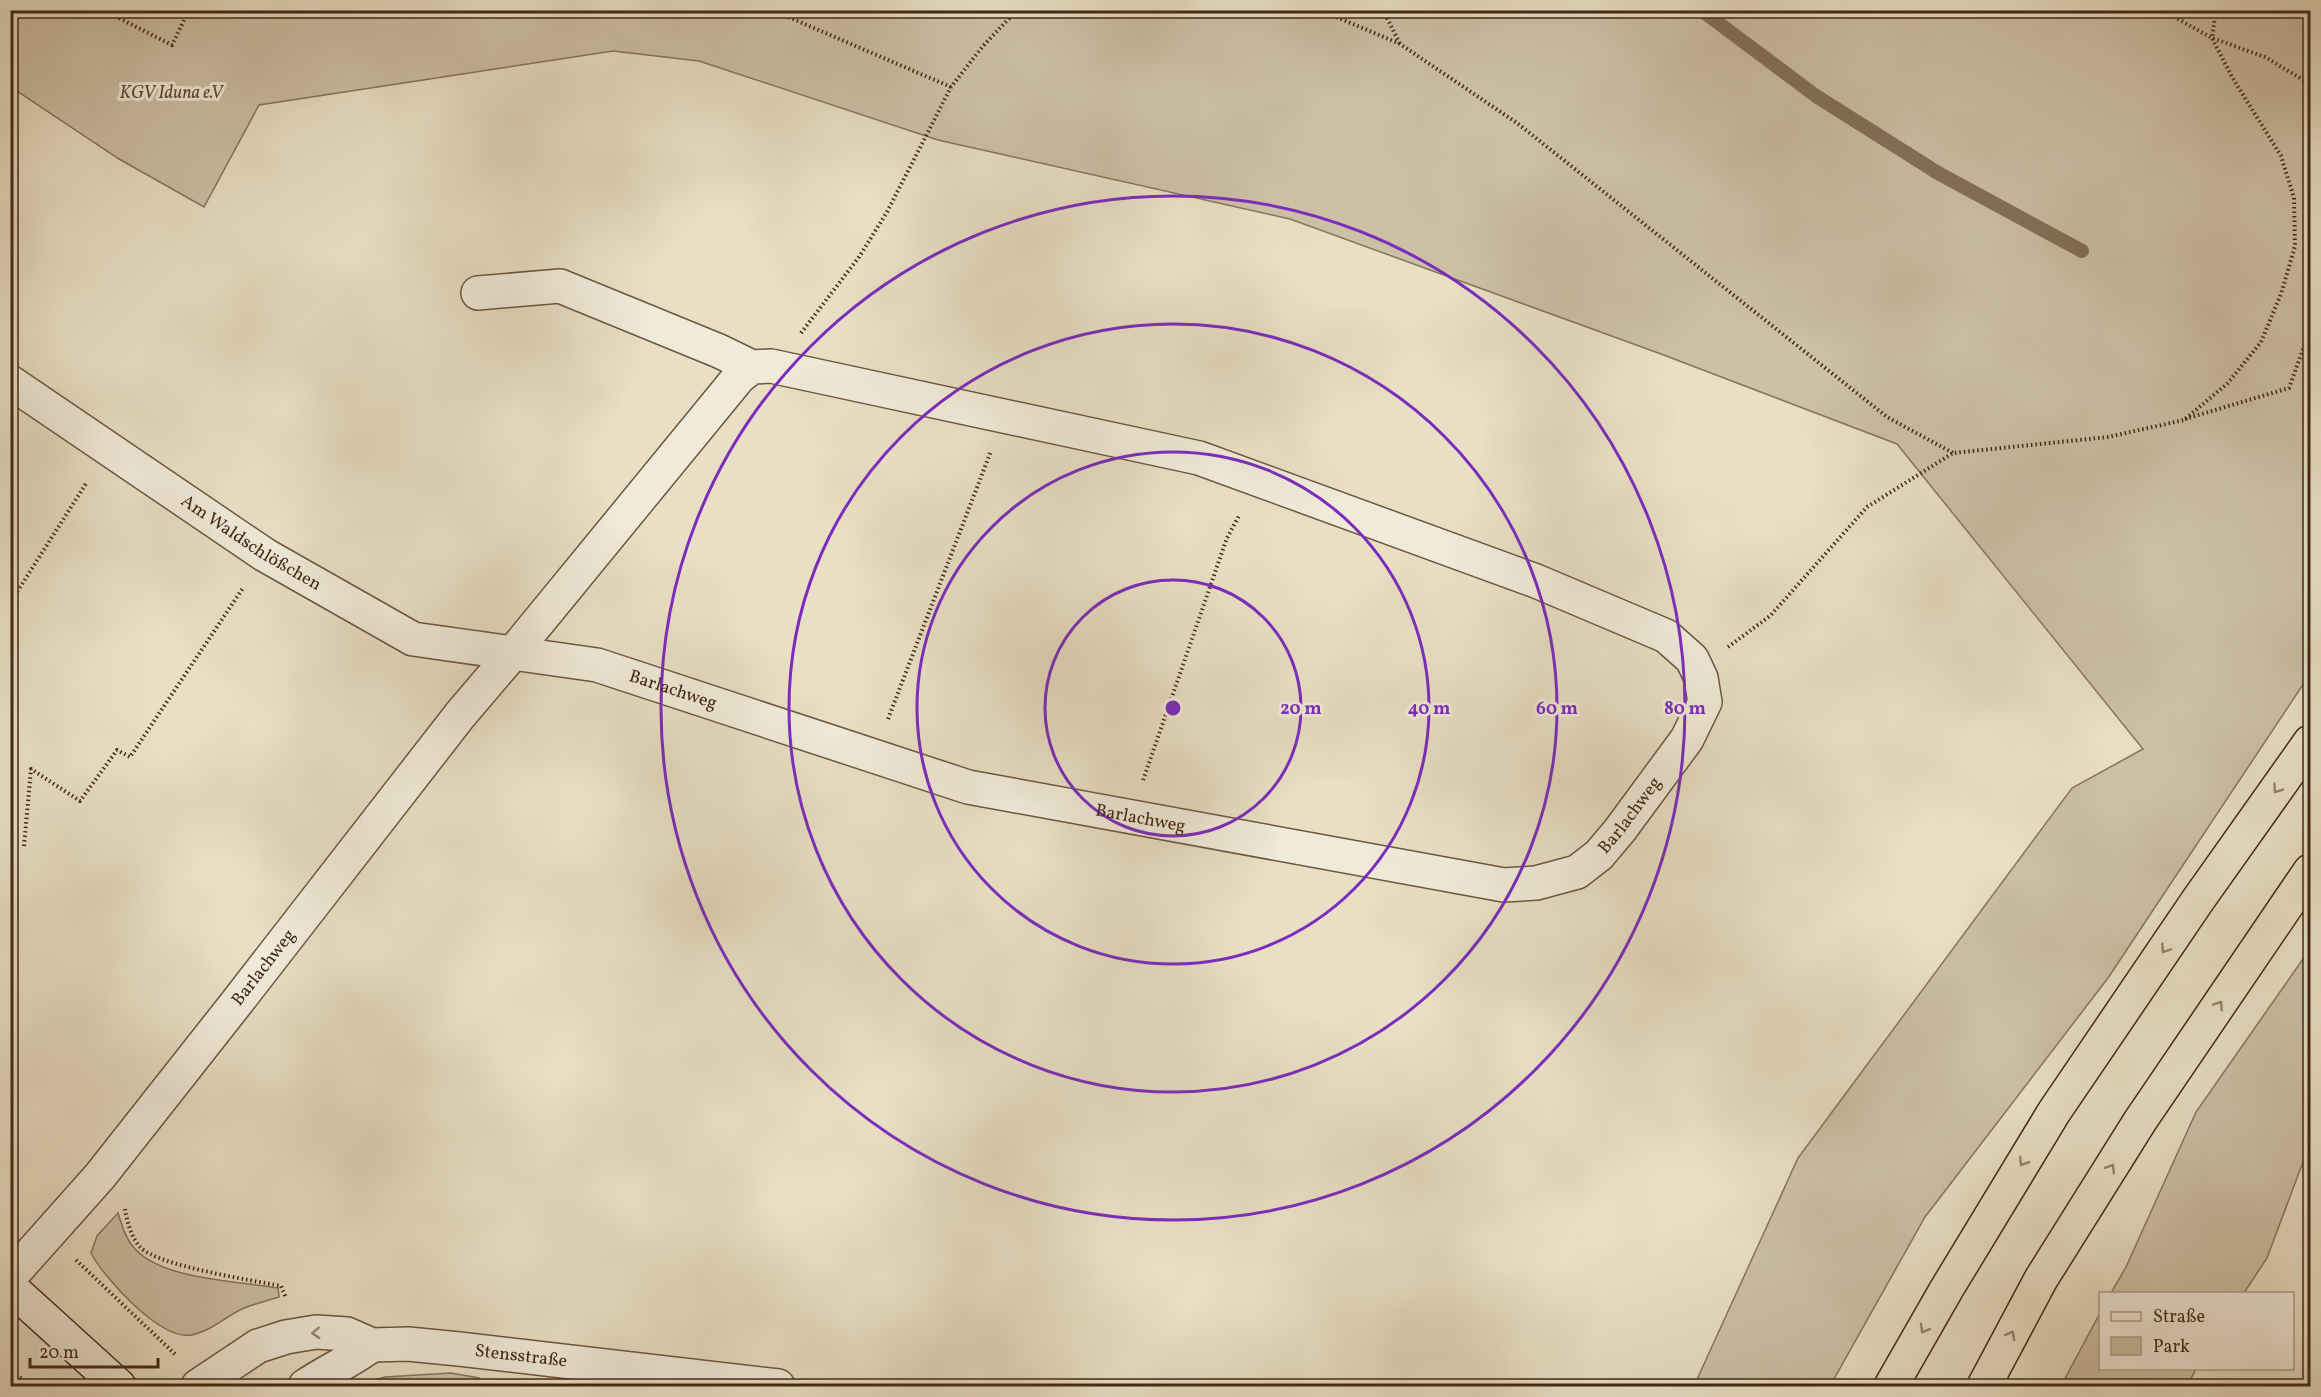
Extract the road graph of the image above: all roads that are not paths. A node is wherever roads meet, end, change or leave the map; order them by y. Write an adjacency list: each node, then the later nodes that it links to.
1 (478, 293): 2 (street, Barlachweg)
2 (761, 367): 4 (street, Barlachweg); 4 (street, Barlachweg)
3 (10, 382): 4 (street, Am Waldschlößchen)
4 (512, 654): 7 (street, Barlachweg)
5 (2310, 742): 14 (highway, one-way to 14)
6 (2310, 871): 15 (highway, one-way to 6)
7 (10, 1277)
8 (10, 1287): 10 (street)
9 (372, 1345): 11 (street, Stensstraße, one-way to 11); 12 (street); 13 (street, Stensstraße)
10 (119, 1386)
11 (198, 1386)
12 (305, 1386)
13 (778, 1386)
14 (1892, 1386)
15 (1984, 1386)

